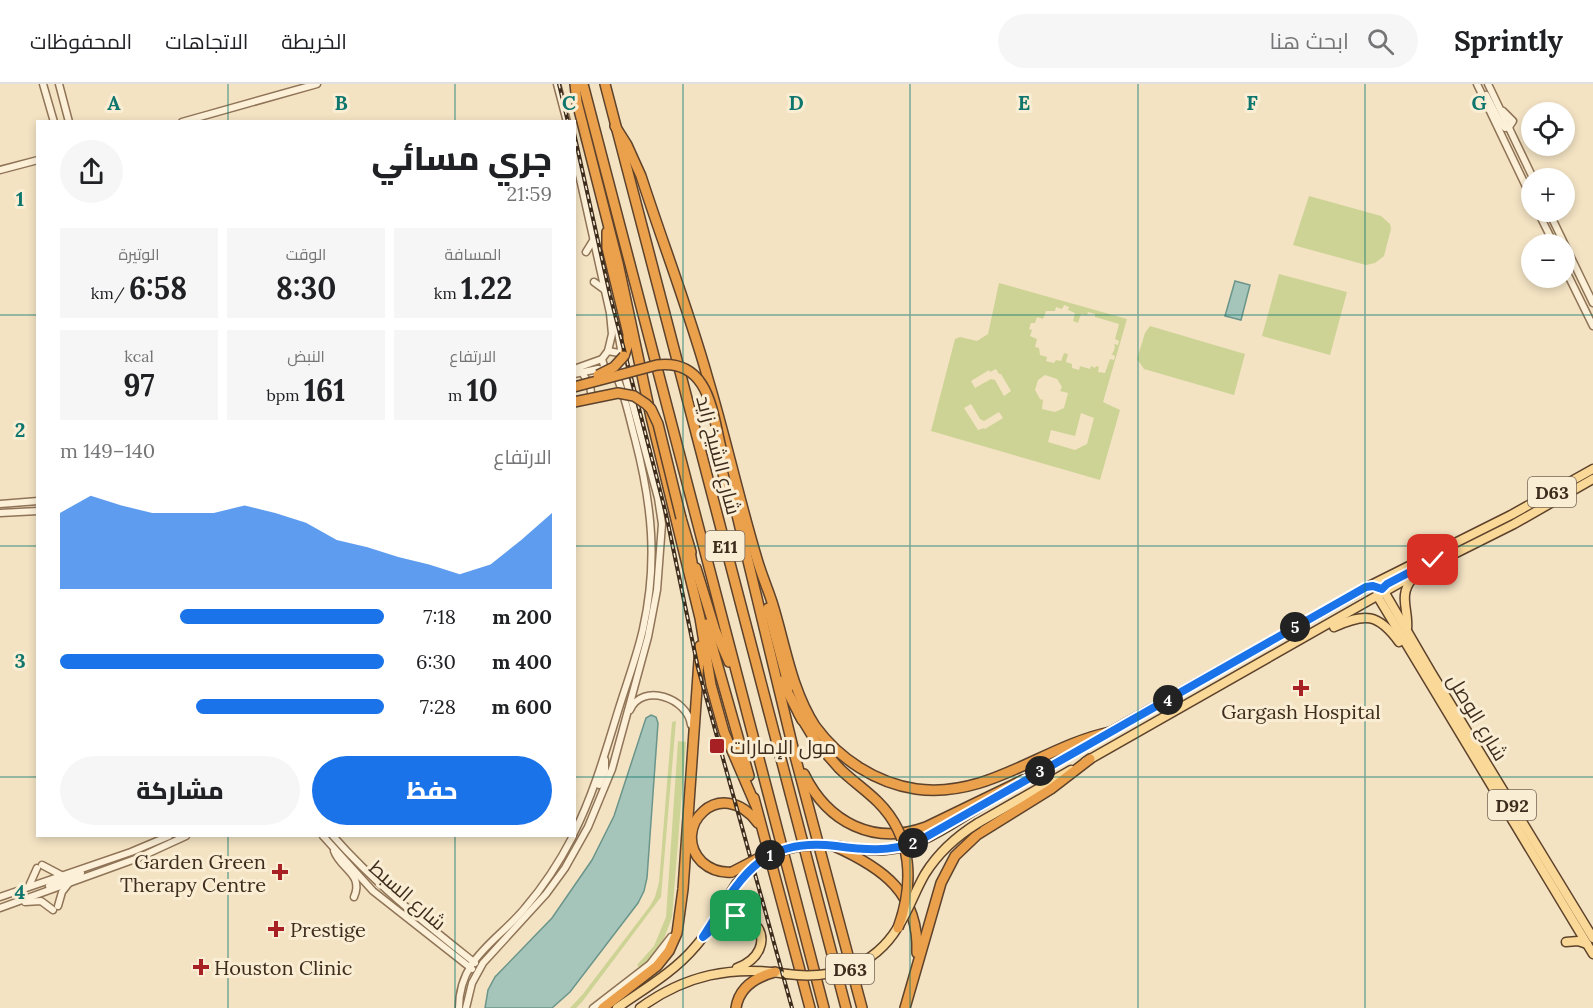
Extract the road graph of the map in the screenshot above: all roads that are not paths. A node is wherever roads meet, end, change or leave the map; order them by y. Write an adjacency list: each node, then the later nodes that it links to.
1 (43, 84): 10 (street)
2 (59, 84): 11 (street)
3 (316, 84): 12 (street)
4 (557, 84): 13 (street)
5 (575, 84): 22 (highway)
6 (583, 84): 65 (highway, شارع الشيخ زايد / E11)
7 (605, 84): 14 (highway, شارع الشيخ زايد / E11)
8 (1479, 84): 15 (street); 20 (street)
9 (1488, 84): 15 (street)
10 (53, 120)
11 (68, 120)
12 (189, 120)
13 (566, 120)
14 (615, 126): 55 (highway); 122 (highway, شارع الشيخ زايد / E11)
15 (1509, 128): 18 (street)
16 (36, 161): 19 (street)
17 (576, 161): 23 (street)
18 (1528, 168)
19 (0, 170)
20 (1521, 175)
21 (1554, 222): 28 (street)
22 (609, 227): 33 (highway); 57 (highway)
23 (594, 239): 24 (street); 27 (street)
24 (586, 252)
25 (594, 282): 27 (street)
26 (1574, 288): 30 (street)
27 (605, 290): 29 (street)
28 (1593, 303)
29 (610, 313): 31 (street); 33 (street)
30 (1593, 326)
31 (608, 351): 32 (street); 33 (street)
32 (602, 359): 34 (street); 35 (street)
33 (623, 359): 37 (street); 39 (highway, bridge); 52 (street)
34 (576, 368)
35 (605, 369): 36 (street); 37 (street)
36 (582, 372): 38 (street); 43 (street)
37 (615, 372): 47 (street)
38 (576, 374)
39 (576, 384)
40 (576, 385): 44 (highway, bridge)
41 (576, 392): 44 (highway, bridge)
42 (576, 402): 53 (highway, bridge)
43 (593, 402)
44 (719, 448): 55 (highway)
45 (1593, 469): 54 (main road, D63)
46 (1593, 479): 56 (main road, D63)
47 (647, 488): 52 (street); 64 (street)
48 (36, 501): 49 (street)
49 (0, 504)
50 (36, 512): 51 (street)
51 (0, 513)
52 (662, 543): 64 (street)
53 (689, 546): 65 (highway); 75 (highway)
54 (1446, 547): 58 (main road, D63); 59 (main road)
55 (753, 562): 66 (highway); 68 (highway); 102 (highway, bridge)
56 (1426, 568): 59 (main road, D63); 61 (main road)
57 (692, 587): 71 (highway); 75 (highway)
58 (1366, 587): 59 (main road); 62 (main road); 66 (main road, D63)
59 (1385, 591): 60 (main road, D63); 61 (main road, شارع الوصل / D92); 63 (main road, شارع الوصل / D92)
60 (1319, 629): 62 (main road, D63); 63 (main road)
61 (1407, 630): 84 (main road, شارع الوصل / D92)
62 (1310, 634): 70 (main road, D63)
63 (1416, 662): 72 (main road, شارع الوصل / D92)
64 (634, 672): 67 (street); 69 (street)
65 (737, 678): 121 (highway, شارع الشيخ زايد / E11)
66 (1110, 732): 74 (main road, D63)
67 (620, 739): 71 (street); 76 (street)
68 (795, 756): 74 (highway); 123 (highway)
69 (604, 757): 76 (street); 78 (street)
70 (1090, 759): 102 (main road, D63, bridge); 110 (highway)
71 (692, 764): 100 (highway)
72 (1479, 765): 73 (main road); 101 (main road, شارع الوصل / D92)
73 (1478, 779)
74 (1023, 780): 86 (main road, D63)
75 (755, 804): 77 (highway)
76 (597, 807): 109 (street)
77 (761, 829): 88 (highway, bridge); 113 (highway)
78 (576, 830)
79 (167, 837): 89 (street)
80 (184, 837): 92 (street)
81 (324, 837): 87 (street, شارع السبط)
82 (334, 837): 105 (street, شارع السبط)
83 (572, 837): 106 (street)
84 (1533, 838): 85 (main road); 104 (main road, شارع الوصل / D92)
85 (1546, 842)
86 (834, 846): 88 (main road, D63, bridge); 110 (highway)
87 (334, 848): 96 (street); 108 (street, شارع السبط)
88 (772, 854): 103 (main road, D63, bridge)
89 (87, 867): 90 (street); 94 (street)
90 (62, 875): 91 (street); 93 (street)
91 (48, 880): 93 (street); 98 (street)
92 (70, 882): 94 (street); 97 (street)
93 (27, 888): 95 (street)
94 (45, 891): 97 (street)
95 (0, 897)
96 (354, 897)
97 (18, 901): 98 (street)
98 (9, 904): 99 (street)
99 (0, 908)
100 (680, 920): 116 (street); 117 (highway)
101 (1574, 923): 104 (main road, شارع الوصل / D92); 104 (main road)
102 (898, 928): 112 (main road, D63, bridge)
103 (703, 937): 111 (main road); 118 (main road, D63)
104 (1591, 942): 107 (main road, شارع الوصل / D92)
105 (449, 943): 106 (street); 108 (street, شارع السبط)
106 (482, 950): 108 (street)
107 (1593, 954)
108 (471, 964): 109 (street, شارع السبط); 114 (street)
109 (478, 970): 115 (street)
110 (915, 971): 124 (highway)
111 (725, 972): 112 (main road, D63); 119 (main road, D63)
112 (775, 972): 120 (highway)
113 (808, 1006)
114 (459, 1008)
115 (466, 1008)
116 (593, 1008)
117 (603, 1008)
118 (617, 1008)
119 (640, 1008)
120 (736, 1008)
121 (824, 1008)
122 (846, 1008)
123 (862, 1008)
124 (905, 1008)

